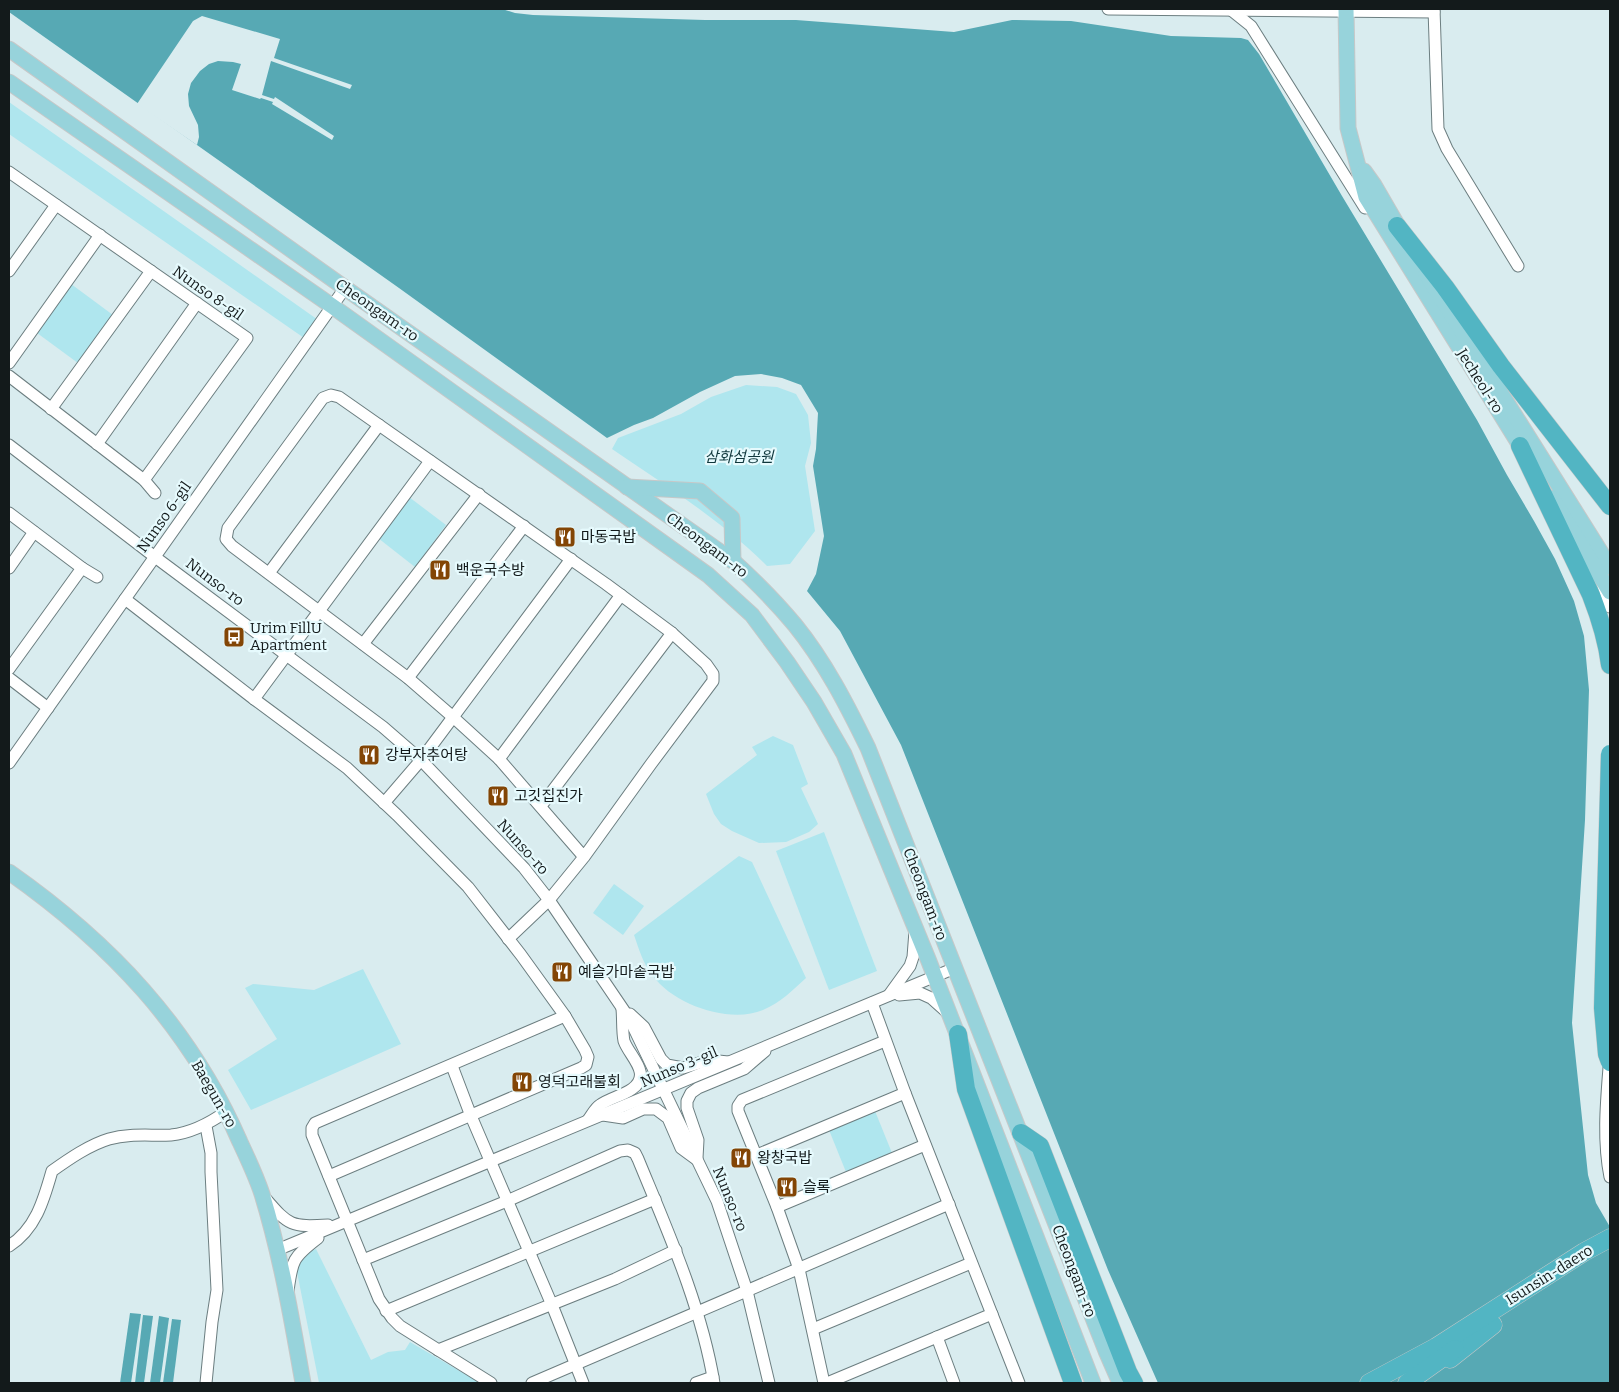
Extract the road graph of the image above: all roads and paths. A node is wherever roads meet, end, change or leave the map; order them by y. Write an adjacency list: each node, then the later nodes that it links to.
1 (1108, 9): 2 (street)
2 (1231, 10): 3 (street); 12 (street)
3 (1346, 10): 4 (street); 7 (main road, Jecheol-ro)
4 (1434, 11): 13 (street)
5 (9, 49): 16 (main road, Cheongam-ro)
6 (9, 82): 18 (main road, Cheongam-ro)
7 (1359, 165): 10 (main road, Jecheol-ro); 12 (main road, Jecheol-ro)
8 (11, 178): 9 (street, Nunso 8-gil)
9 (56, 205): 11 (street, Nunso 8-gil); 14 (street)
10 (1397, 226): 31 (highway); 40 (main road, Jecheol-ro)
11 (100, 235): 15 (street, Nunso 8-gil); 19 (street)
12 (1405, 259): 25 (main road, Jecheol-ro)
13 (1518, 266)
14 (9, 271)
15 (151, 271): 17 (street, Nunso 8-gil); 21 (street)
16 (345, 288): 18 (street, Nunso 6-gil); 28 (main road, Cheongam-ro)
17 (197, 303): 23 (street); 27 (street, Nunso 8-gil)
18 (332, 306): 35 (street, Nunso 6-gil); 67 (main road, Cheongam-ro)
19 (9, 363)
20 (9, 376): 21 (street)
21 (51, 408): 23 (street)
22 (379, 425): 26 (street); 41 (street); 41 (street)
23 (96, 444): 27 (street)
24 (9, 445): 35 (street, Nunso-ro)
25 (1520, 446): 40 (main road, Jecheol-ro); 51 (highway)
26 (430, 461): 30 (street); 47 (street)
27 (144, 480): 29 (street)
28 (627, 486): 37 (main road, Cheongam-ro); 37 (main road)
29 (156, 493)
30 (479, 494): 33 (street); 49 (street)
31 (1610, 506)
32 (9, 512): 34 (street)
33 (524, 526): 36 (street); 54 (street)
34 (34, 532): 38 (street); 39 (street)
35 (155, 557): 45 (street, Nunso 6-gil); 50 (street, Nunso-ro)
36 (570, 560): 44 (street); 57 (street)
37 (734, 561): 69 (main road, Cheongam-ro)
38 (9, 568)
39 (82, 568): 42 (street); 52 (street)
40 (1605, 570): 43 (main road, Jecheol-ro); 46 (street)
41 (269, 572): 47 (street)
42 (97, 578)
43 (1610, 592)
44 (621, 595): 48 (street); 59 (street)
45 (125, 599): 55 (street); 56 (street, Nunso 6-gil)
46 (1610, 607)
47 (319, 611): 49 (street); 50 (street)
48 (672, 633): 63 (street); 64 (street)
49 (363, 644): 54 (street)
50 (287, 654): 55 (street); 60 (street, Nunso-ro)
51 (1610, 665)
52 (9, 669)
53 (9, 678): 56 (street)
54 (408, 678): 57 (street)
55 (254, 700): 62 (street)
56 (48, 708): 61 (street, Nunso 6-gil)
57 (453, 717): 59 (street); 60 (street)
58 (1610, 754): 81 (highway, bridge)
59 (498, 759): 63 (street)
60 (421, 760): 62 (street); 66 (street, Nunso-ro)
61 (9, 763)
62 (384, 803): 68 (street)
63 (542, 806): 64 (street)
64 (584, 857): 66 (street)
65 (9, 872): 85 (main road, Baegun-ro)
66 (548, 900): 68 (street); 73 (street, Nunso-ro)
67 (915, 927): 70 (main road, Cheongam-ro); 71 (street)
68 (508, 939): 74 (street)
69 (955, 968): 70 (street, Nunso 3-gil); 90 (main road, Cheongam-ro)
70 (935, 976): 71 (street, Nunso 3-gil); 75 (main road, Cheongam-ro)
71 (888, 996): 72 (street, Nunso 3-gil); 75 (street)
72 (872, 1003): 77 (street); 78 (street, Nunso 3-gil)
73 (622, 1008): 80 (street); 83 (street, Nunso-ro); 88 (street)
74 (565, 1016): 82 (street); 87 (street)
75 (951, 1016): 76 (main road, Cheongam-ro)
76 (958, 1034): 136 (highway); 137 (main road, Cheongam-ro)
77 (885, 1041): 84 (street); 92 (street)
78 (774, 1043): 80 (street, Nunso 3-gil); 93 (street)
79 (1610, 1051): 96 (street)
80 (730, 1062): 83 (street, Nunso 3-gil)
81 (1610, 1062)
82 (452, 1066): 87 (street); 95 (street)
83 (663, 1089): 86 (street, Nunso 3-gil); 93 (street, Nunso-ro)
84 (905, 1093): 91 (street); 92 (street)
85 (227, 1111): 89 (street); 97 (main road, Baegun-ro)
86 (601, 1115): 88 (street, Nunso 3-gil); 93 (street)
87 (471, 1116): 94 (street); 95 (street)
88 (587, 1121): 94 (street, Nunso 3-gil)
89 (206, 1126): 105 (street); 126 (street)
90 (1021, 1133): 124 (highway)
91 (925, 1145): 100 (street); 101 (street)
92 (757, 1155): 101 (street)
93 (697, 1160): 113 (street, Nunso-ro)
94 (490, 1161): 99 (street); 102 (street, Nunso 3-gil)
95 (330, 1176): 102 (street)
96 (1610, 1176)
97 (261, 1193): 103 (street); 106 (main road, Baegun-ro)
98 (655, 1198): 99 (street); 107 (street); 109 (street)
99 (507, 1201): 109 (street); 110 (street)
100 (948, 1204): 111 (street); 112 (street)
101 (778, 1206): 112 (street)
102 (347, 1221): 103 (street, Nunso 3-gil); 110 (street)
103 (329, 1228): 106 (street, Nunso 3-gil); 114 (street)
104 (1610, 1238): 119 (highway, Isunsin-daero)
105 (9, 1246)
106 (277, 1250): 114 (main road, Baegun-ro)
107 (676, 1250): 115 (street); 117 (street)
108 (1610, 1251): 119 (highway, Isunsin-daero)
109 (530, 1252): 115 (street); 116 (street)
110 (363, 1260): 116 (street)
111 (971, 1263): 118 (street); 120 (street)
112 (799, 1269): 113 (street); 120 (street)
113 (747, 1291): 117 (street); 132 (street, Nunso-ro)
114 (288, 1298): 127 (main road, Baegun-ro)
115 (552, 1305): 122 (street); 123 (street)
116 (386, 1311): 122 (street)
117 (696, 1312): 123 (street); 125 (street)
118 (992, 1314): 121 (street); 135 (street)
119 (1491, 1319): 138 (highway); 139 (highway); 140 (highway); 141 (highway)
120 (813, 1330): 133 (street)
121 (937, 1337): 133 (street); 134 (street)
122 (438, 1350): 128 (street)
123 (576, 1364): 129 (street); 130 (street)
124 (1127, 1379)
125 (713, 1380): 131 (street)
126 (206, 1383)
127 (303, 1383)
128 (491, 1383)
129 (532, 1383)
130 (583, 1383)
131 (696, 1383)
132 (769, 1383)
133 (826, 1383)
134 (954, 1383)
135 (1019, 1383)
136 (1073, 1383)
137 (1094, 1383)
138 (1369, 1383)
139 (1389, 1383)
140 (1407, 1383)
141 (1420, 1383)

